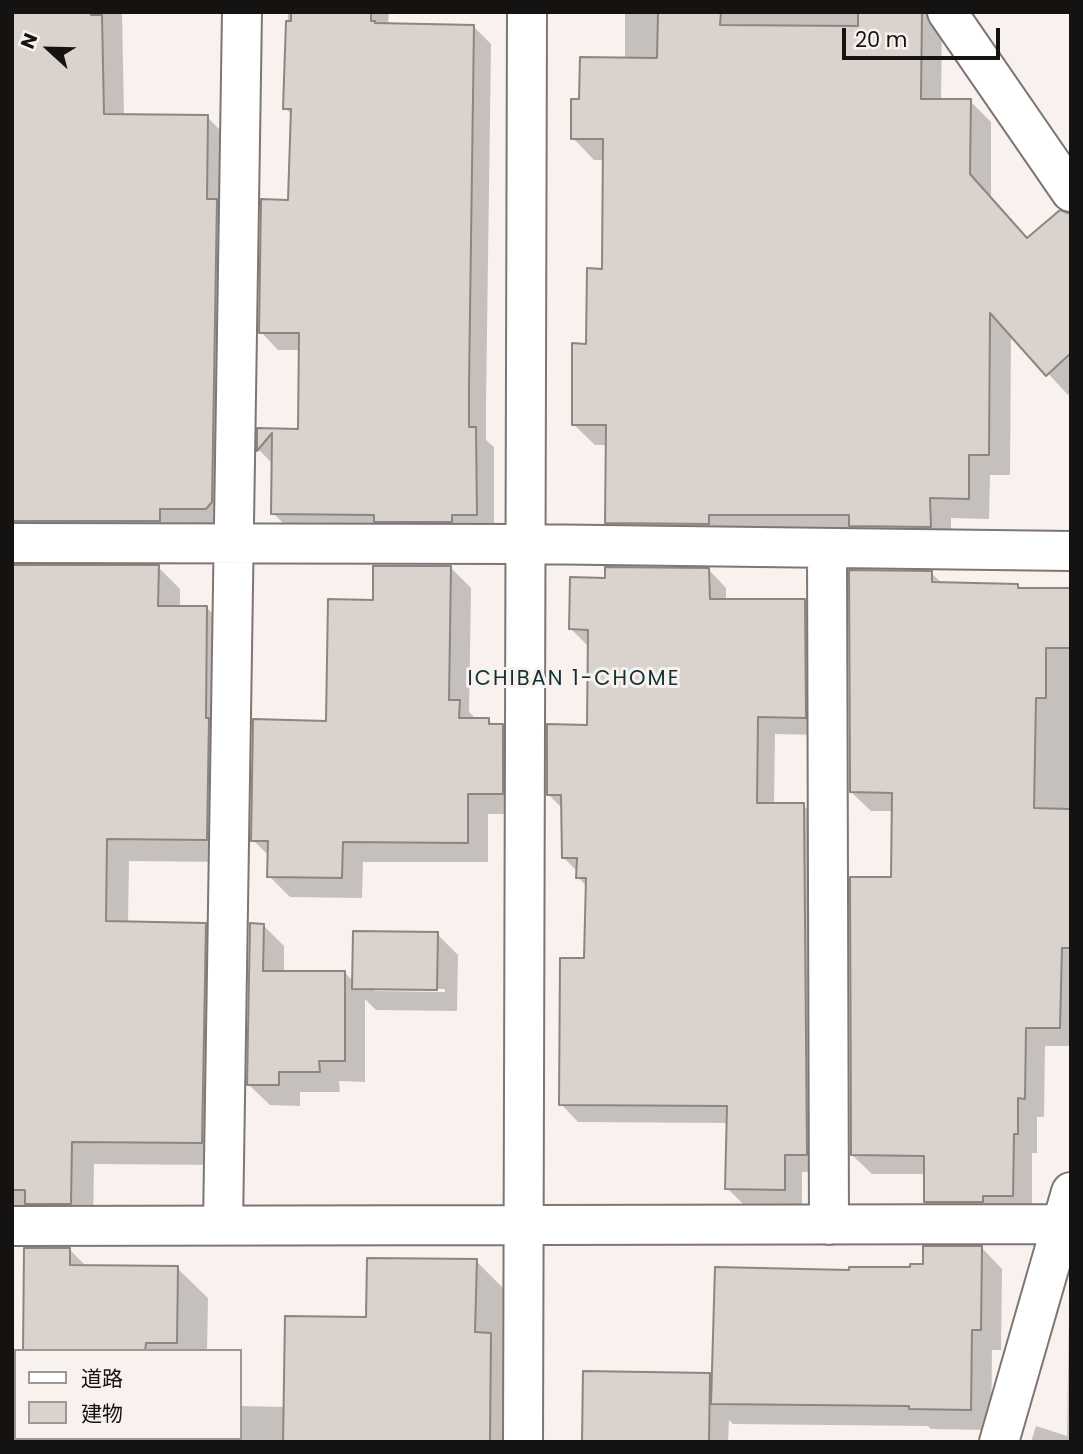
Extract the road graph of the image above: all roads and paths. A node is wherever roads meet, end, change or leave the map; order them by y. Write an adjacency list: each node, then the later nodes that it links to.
1 (242, 12): 6 (street)
2 (527, 12): 7 (street)
3 (947, 12): 4 (street)
4 (1071, 192)
5 (12, 543): 6 (street)
6 (233, 544): 7 (street); 12 (street)
7 (525, 544): 8 (street); 13 (street)
8 (827, 550): 9 (street); 11 (street)
9 (1071, 551)
10 (1066, 1208): 11 (street); 16 (street)
11 (829, 1224): 13 (street)
12 (223, 1225): 13 (street); 14 (street)
13 (523, 1225): 15 (street)
14 (12, 1226)
15 (523, 1442)
16 (999, 1442)

